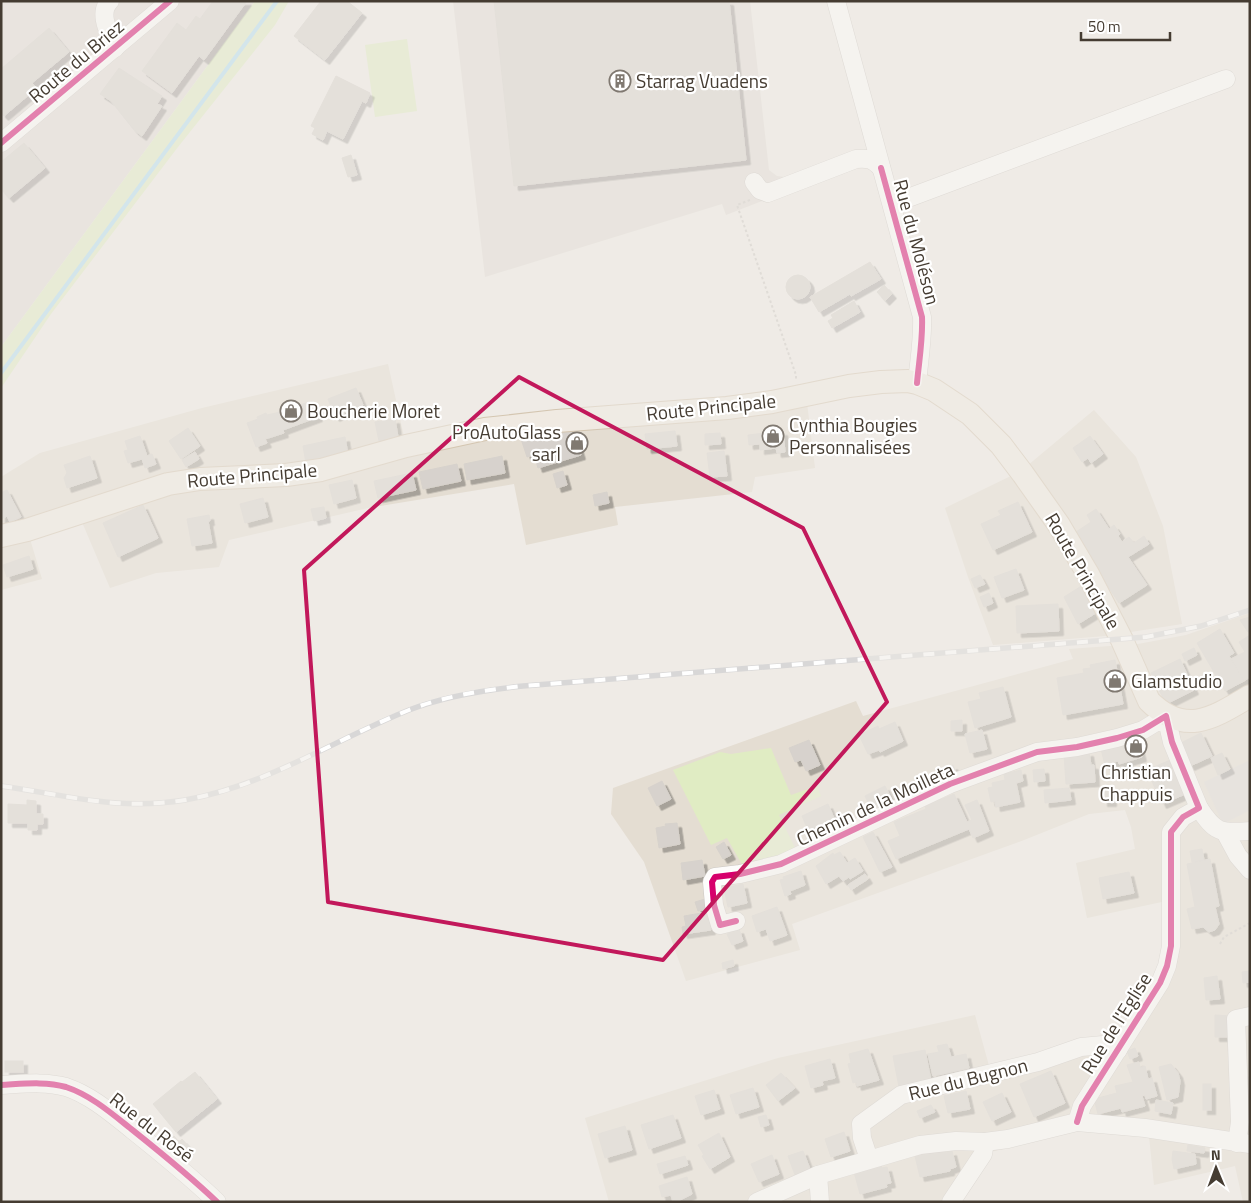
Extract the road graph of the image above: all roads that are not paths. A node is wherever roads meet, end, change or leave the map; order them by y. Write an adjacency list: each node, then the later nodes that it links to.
1 (110, 1): 4 (street)
2 (170, 1): 4 (street, Route du Briez)
3 (836, 1): 7 (street)
4 (115, 48): 6 (street, Route du Briez)
5 (1226, 79): 9 (street)
6 (1, 143)
7 (881, 168): 8 (street, Rue du Moléson); 9 (street, Rue du Moléson)
8 (761, 187)
9 (892, 204): 10 (street, Rue du Moléson)
10 (917, 383): 11 (main road, Route Principale); 13 (main road, Route Principale)
11 (1, 536)
12 (1250, 696): 13 (main road)
13 (1166, 716): 14 (street); 18 (street, Chemin de la Moilleta)
14 (1199, 808): 16 (street); 20 (street, Rue de l'Eglise)
15 (1250, 831): 16 (street)
16 (1224, 832): 17 (street)
17 (1250, 870)
18 (736, 921)
19 (1250, 1016): 24 (street)
20 (1118, 1050): 22 (street, Rue de l'Eglise); 25 (street, Rue du Bugnon)
21 (1, 1085): 27 (street, Rue du Rosé)
22 (1077, 1122): 23 (street); 24 (street)
23 (985, 1142): 25 (street); 30 (street)
24 (1244, 1144)
25 (868, 1159): 26 (street)
26 (818, 1175): 28 (street); 29 (street)
27 (217, 1202)
28 (757, 1202)
29 (820, 1202)
30 (951, 1202)

